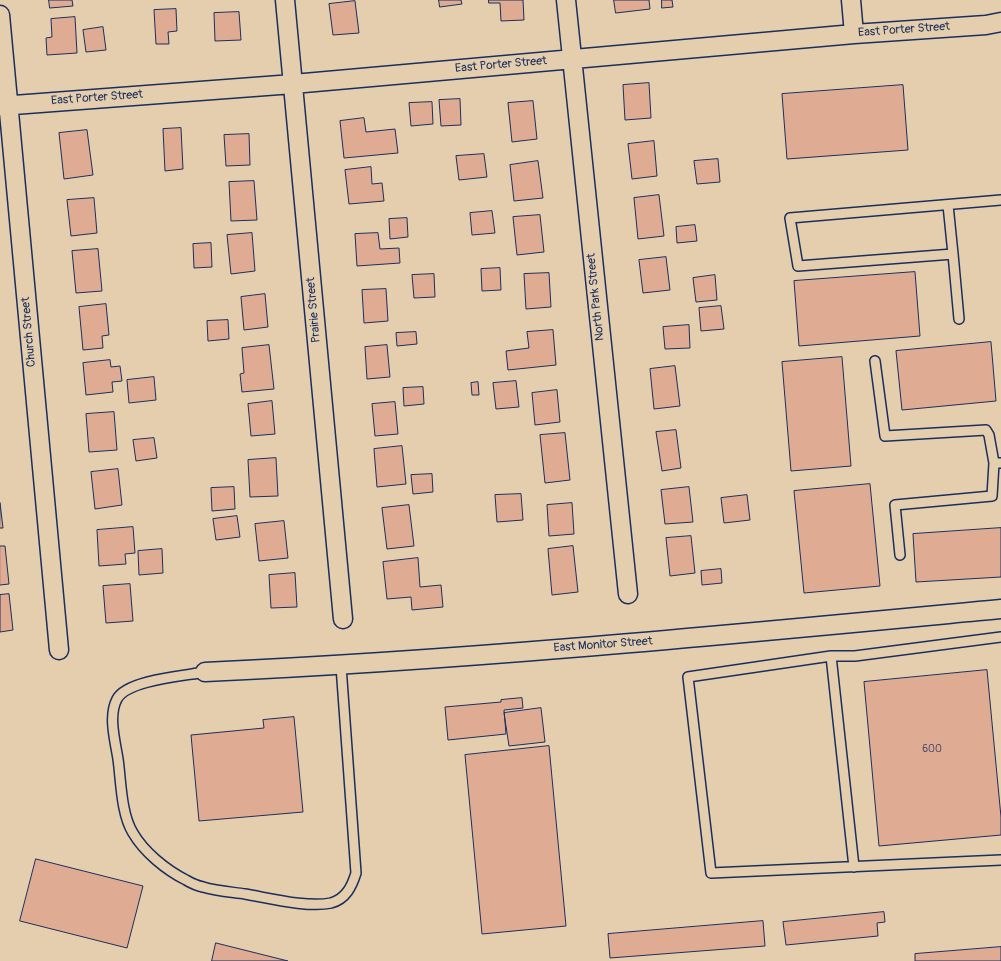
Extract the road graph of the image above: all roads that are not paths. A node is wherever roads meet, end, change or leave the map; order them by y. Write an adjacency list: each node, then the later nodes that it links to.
1 (285, 0): 8 (street, Prairie Street)
2 (566, 0): 7 (street, North Park Street)
3 (851, 0): 6 (street)
4 (0, 15): 9 (street, Church Street)
5 (1001, 22): 6 (street, East Porter Street)
6 (854, 34): 7 (street, East Porter Street)
7 (571, 58): 8 (street, East Porter Street); 17 (street, North Park Street)
8 (293, 84): 9 (street, East Porter Street); 19 (street, Prairie Street)
9 (4, 105): 21 (street, Church Street)
10 (1001, 200): 11 (lane)
11 (948, 205): 12 (lane); 12 (lane)
12 (953, 254): 13 (lane)
13 (959, 319)
14 (875, 361): 15 (lane)
15 (998, 463): 16 (lane)
16 (900, 555)
17 (628, 594)
18 (1001, 609): 23 (street, East Monitor Street)
19 (342, 619)
20 (1001, 637): 22 (lane)
21 (59, 650)
22 (831, 656): 26 (lane); 26 (lane)
23 (341, 666): 24 (street, East Monitor Street); 24 (lane)
24 (205, 672)
25 (1001, 860): 26 (lane)
26 (854, 867)

